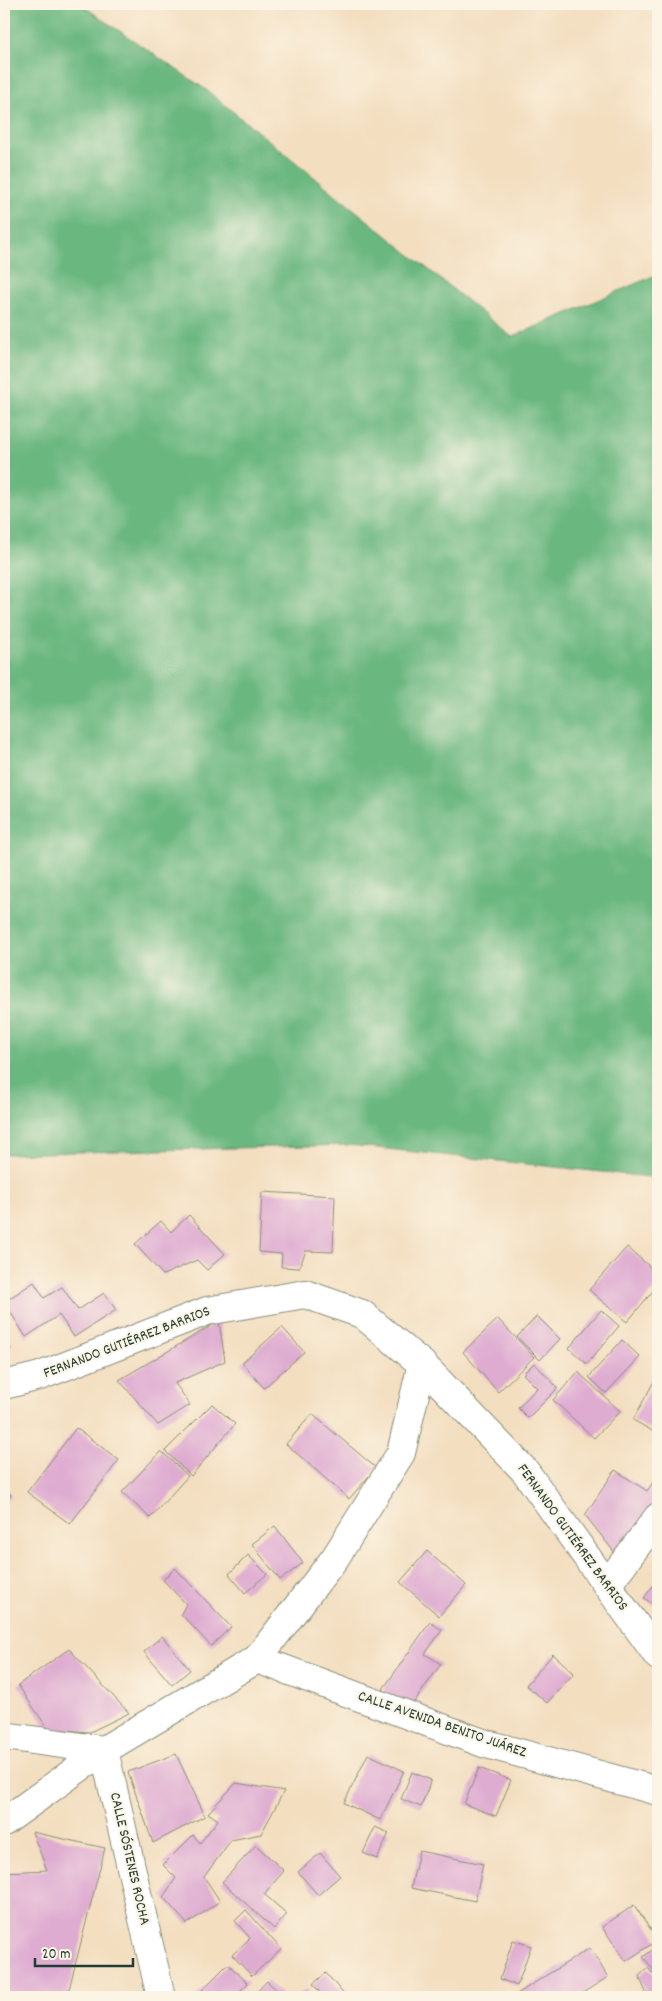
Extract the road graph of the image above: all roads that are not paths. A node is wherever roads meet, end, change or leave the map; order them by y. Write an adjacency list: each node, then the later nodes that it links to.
1 (422, 1364): 2 (street, FERNANDO GUTIÉRREZ BARRIOS); 4 (street, FERNANDO GUTIÉRREZ BARRIOS); 6 (street)
2 (4, 1385)
3 (658, 1516): 4 (street)
4 (607, 1585): 5 (street, FERNANDO GUTIÉRREZ BARRIOS)
5 (658, 1656)
6 (257, 1659): 8 (street); 9 (street, CALLE AVENIDA BENITO JUÁREZ)
7 (4, 1736): 8 (street)
8 (104, 1750): 10 (street); 11 (street, CALLE SÓSTENES ROCHA)
9 (658, 1791)
10 (4, 1822)
11 (161, 1997)

